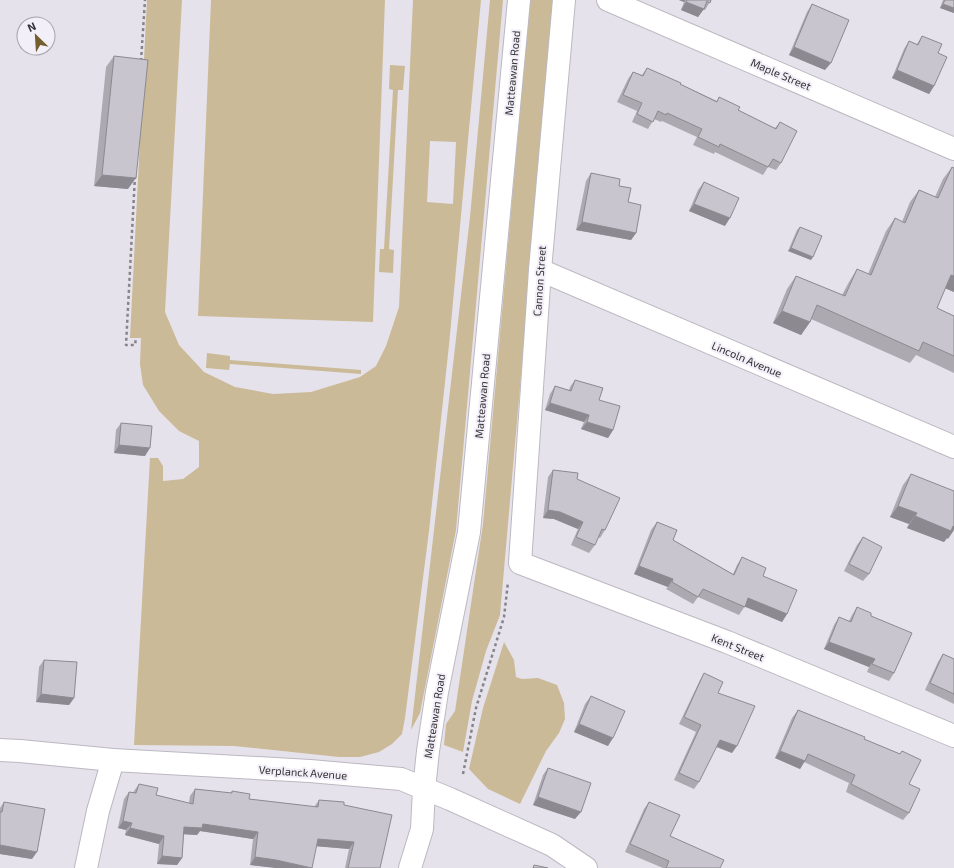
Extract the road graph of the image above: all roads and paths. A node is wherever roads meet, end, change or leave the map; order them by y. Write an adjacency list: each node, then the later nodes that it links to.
1 (145, 0): 5 (path)
2 (519, 0): 15 (street, Matteawan Road)
3 (564, 0): 8 (street, Cannon Street)
4 (608, 0): 6 (street, Maple Street)
5 (141, 63)
6 (954, 149)
7 (136, 172): 9 (path)
8 (540, 270): 10 (street, Lincoln Avenue); 11 (street, Cannon Street)
9 (136, 338)
10 (954, 447)
11 (520, 563): 12 (street, Kent Street)
12 (954, 736)
13 (0, 750): 14 (street, Verplanck Avenue)
14 (113, 760): 15 (street, Verplanck Avenue); 16 (street)
15 (424, 789): 17 (street, Matteawan Road); 18 (street, Verplanck Avenue)
16 (86, 868)
17 (410, 868)
18 (586, 868)

